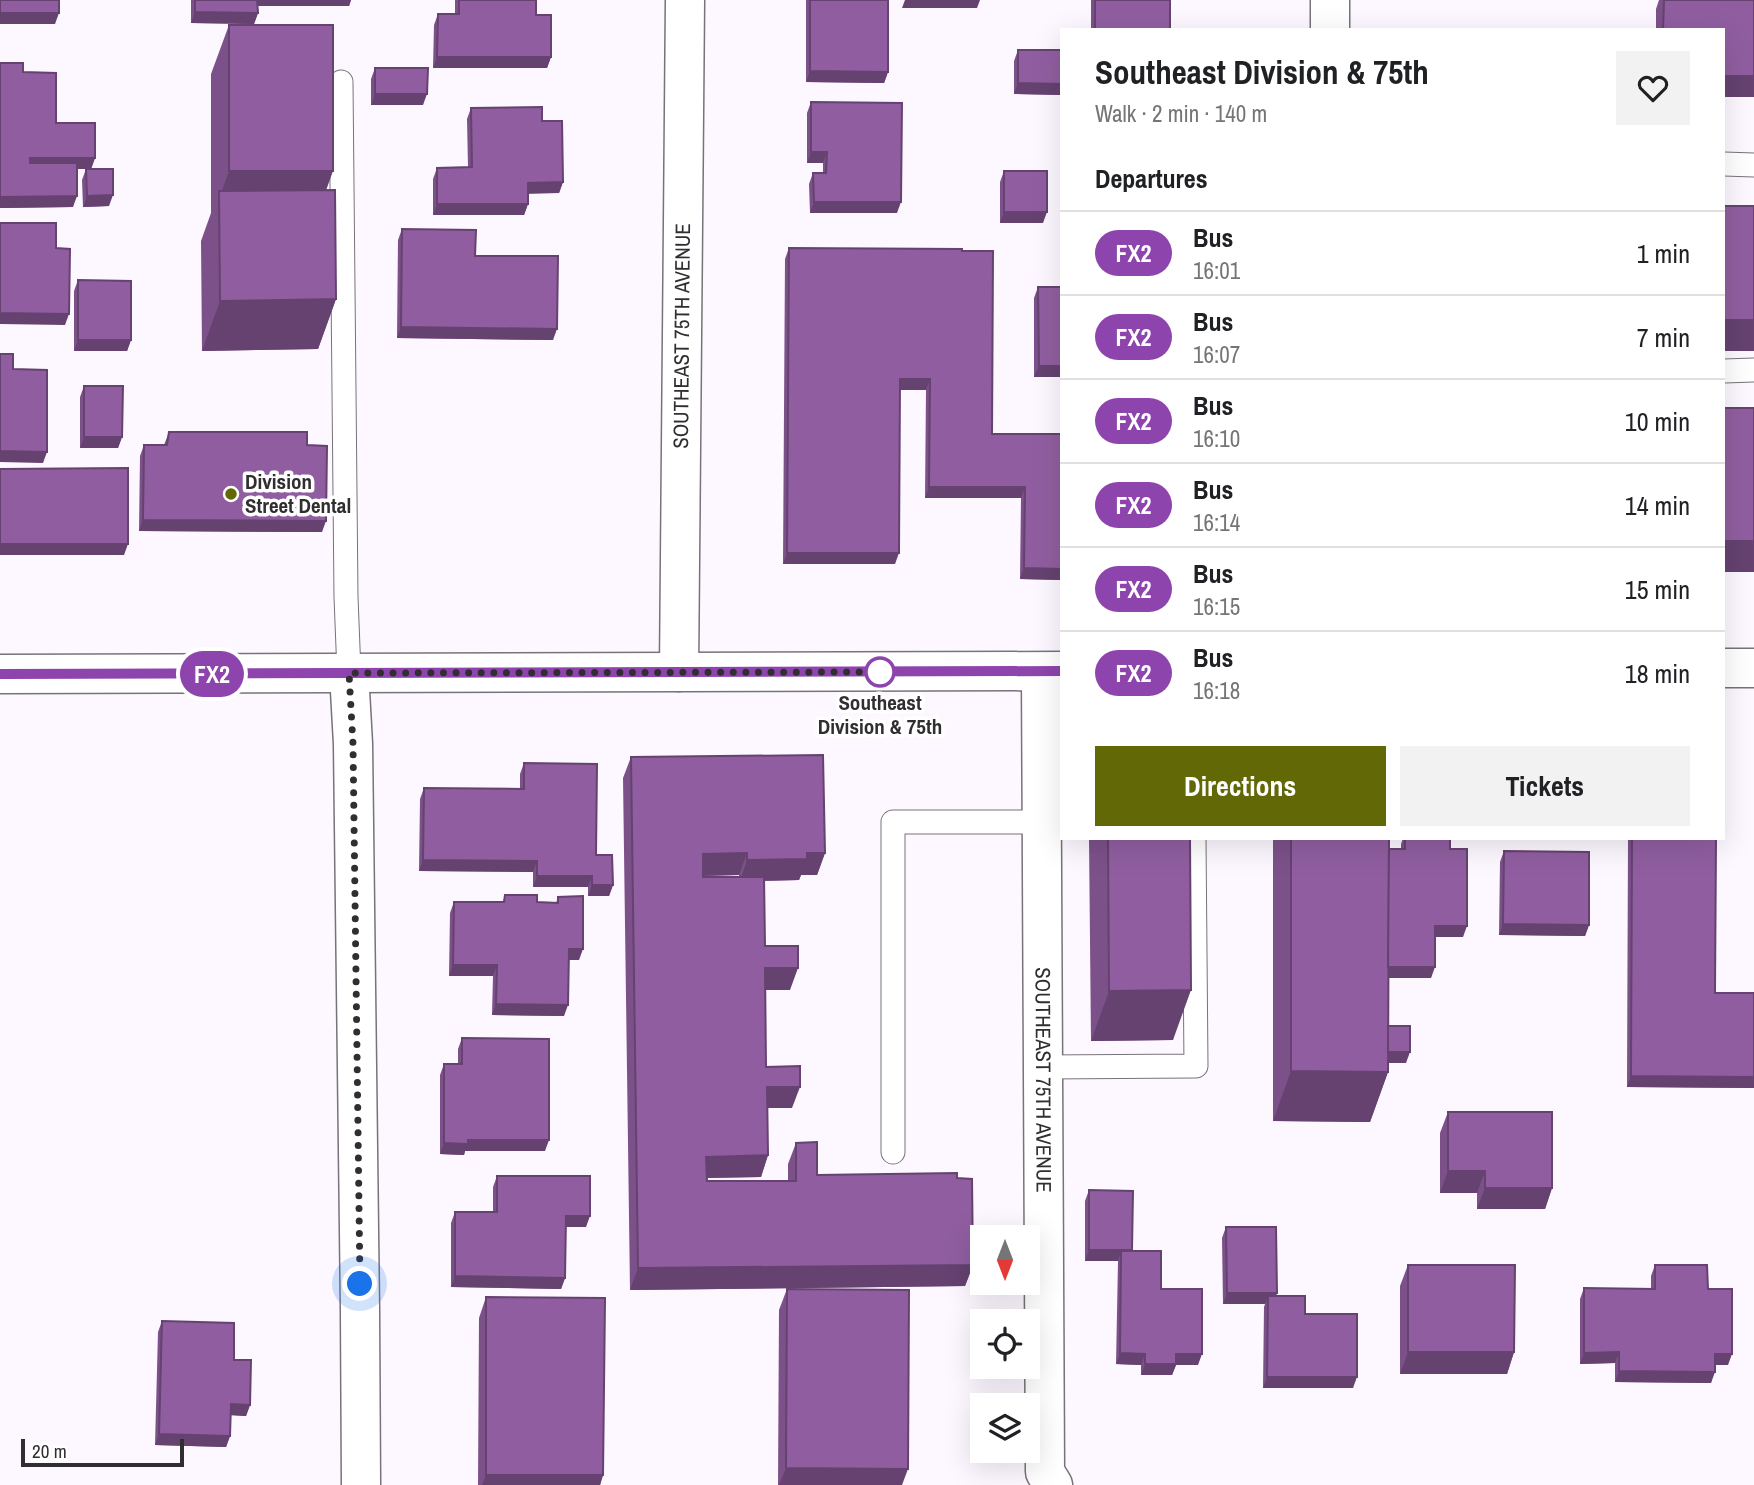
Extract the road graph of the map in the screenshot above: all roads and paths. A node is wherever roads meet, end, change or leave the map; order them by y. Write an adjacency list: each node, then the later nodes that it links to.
1 (685, 0): 12 (street, SOUTHEAST 75TH AVENUE)
2 (1331, 0): 3 (street)
3 (1330, 28)
4 (341, 82): 13 (lane)
5 (1725, 164): 6 (lane)
6 (1754, 164)
7 (1754, 370): 8 (lane)
8 (1725, 371)
9 (1725, 668): 10 (street)
10 (1754, 668)
11 (1052, 671): 12 (street); 15 (street, SOUTHEAST 75TH AVENUE)
12 (679, 672): 13 (street)
13 (349, 673): 14 (street); 19 (street)
14 (0, 674)
15 (1041, 822): 17 (street, SOUTHEAST 75TH AVENUE); 18 (lane)
16 (1194, 840): 17 (lane)
17 (1043, 1067): 20 (street, SOUTHEAST 75TH AVENUE)
18 (893, 1152)
19 (361, 1485)
20 (1053, 1485)

